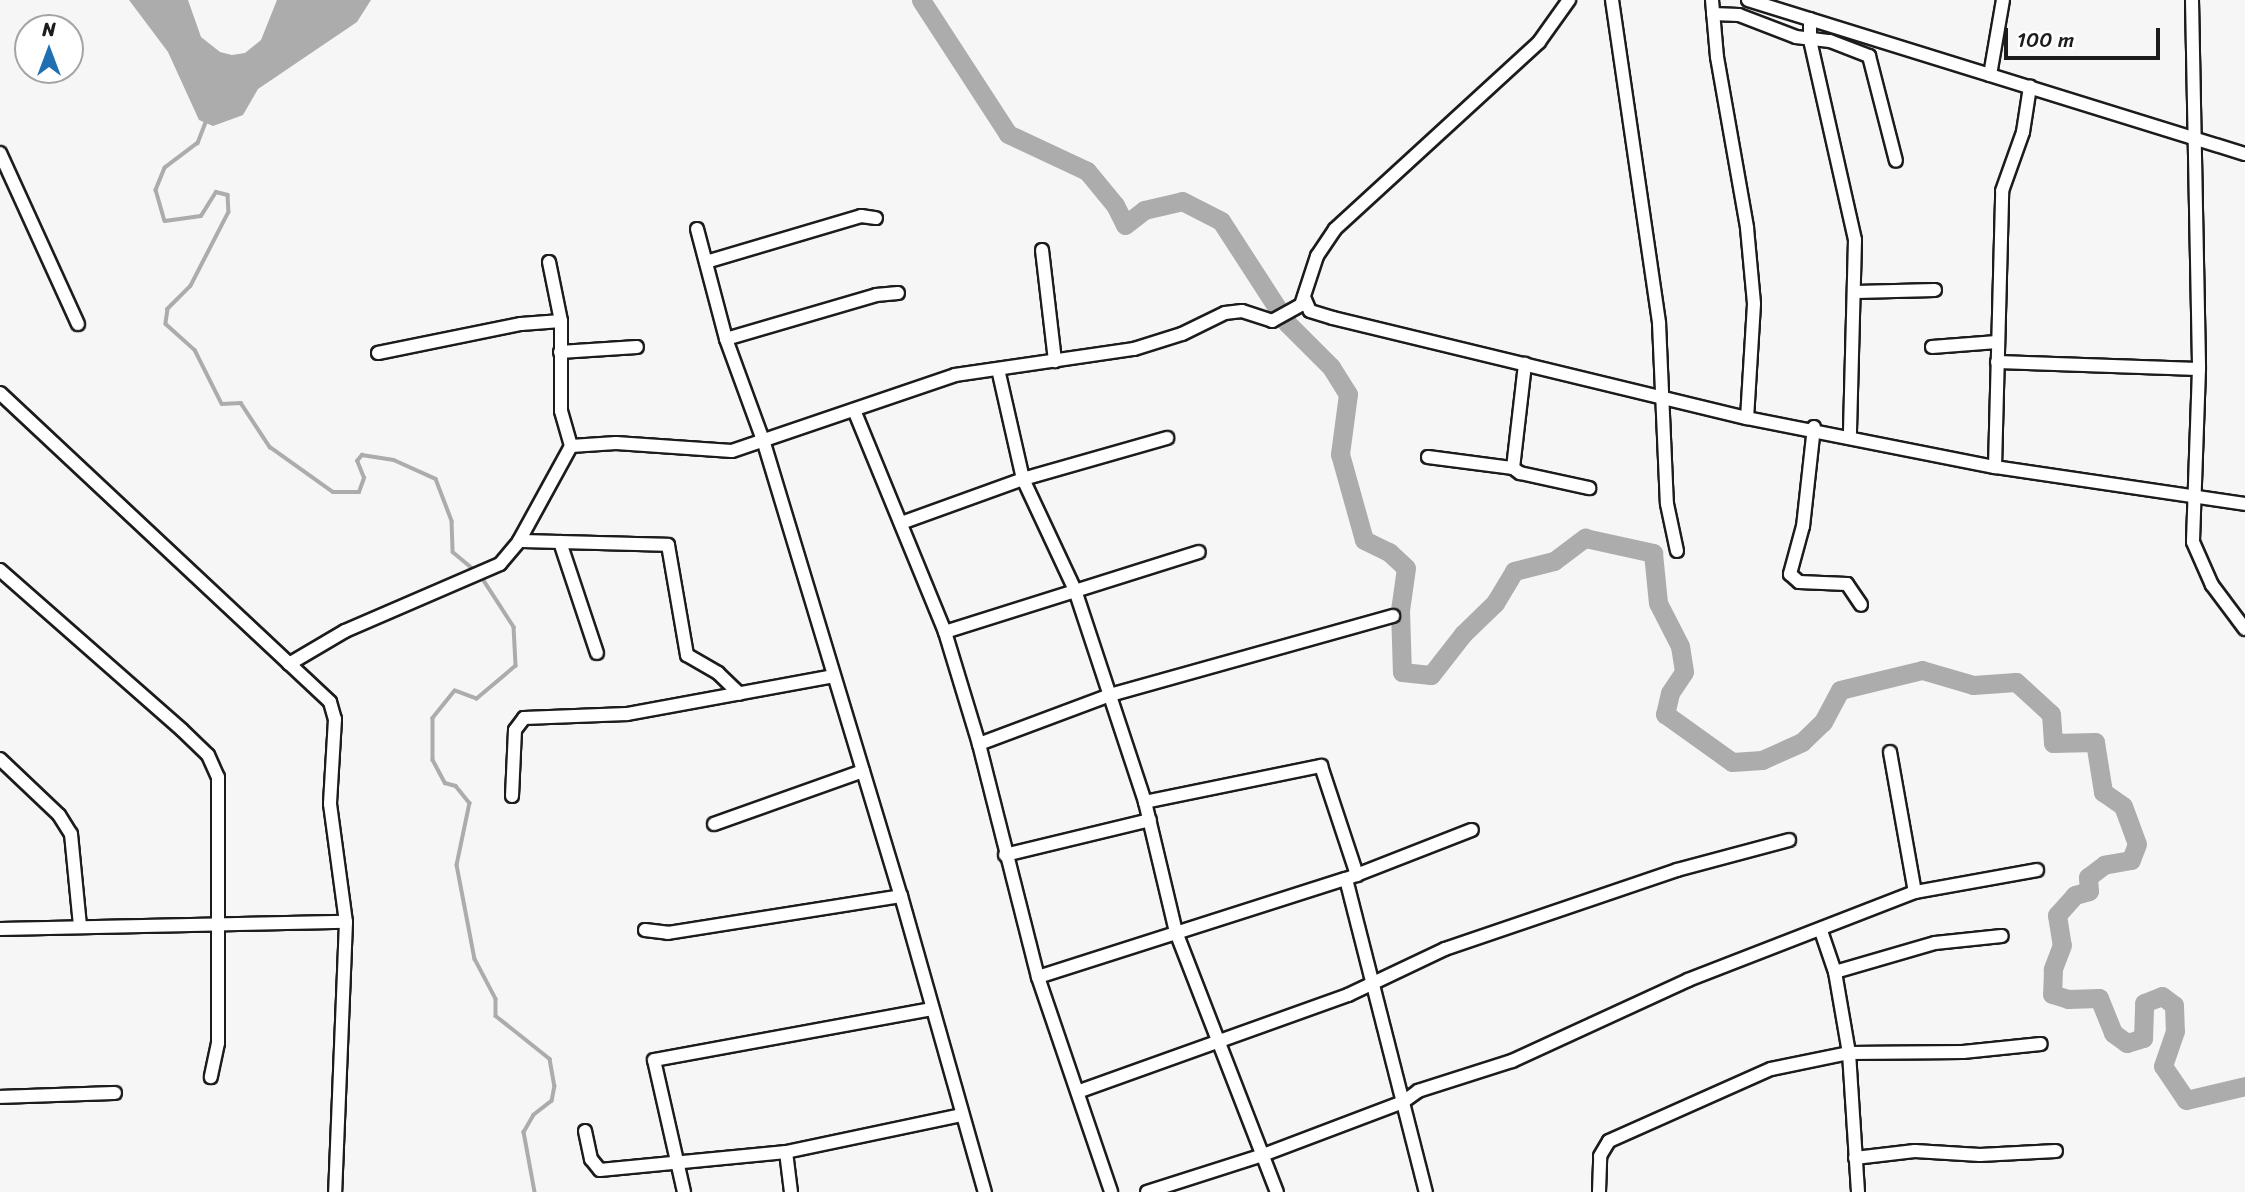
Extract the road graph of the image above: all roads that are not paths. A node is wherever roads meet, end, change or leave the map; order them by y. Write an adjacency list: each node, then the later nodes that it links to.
1 (1569, 0): 24 (street)
2 (1612, 0): 39 (street)
3 (1712, 0): 7 (street)
4 (1748, 0): 8 (street)
5 (2003, 0): 10 (street)
6 (2192, 0): 12 (street)
7 (1713, 15): 9 (street); 41 (street)
8 (1810, 19): 9 (street); 10 (street)
9 (1810, 40): 14 (street); 22 (street)
10 (1990, 75): 11 (street)
11 (2030, 87): 12 (street); 28 (street)
12 (2194, 137): 13 (street); 37 (street)
13 (2245, 154)
14 (1896, 161)
15 (2, 162): 26 (street)
16 (876, 218): 20 (street)
17 (697, 229): 20 (street)
18 (1042, 250): 33 (street)
19 (548, 262): 25 (street)
20 (706, 262): 27 (street)
21 (1935, 290): 22 (street)
22 (1856, 292): 43 (street)
23 (898, 293): 27 (street)
24 (1303, 301): 33 (street); 35 (street)
25 (561, 321): 31 (street); 32 (street)
26 (78, 324)
27 (726, 339): 45 (street)
28 (1997, 342): 30 (street); 34 (street)
29 (637, 347): 32 (street)
30 (1932, 347)
31 (378, 352)
32 (560, 352): 46 (street)
33 (1055, 361): 36 (street)
34 (1997, 362): 37 (street); 48 (street)
35 (1525, 364): 39 (street); 49 (street)
36 (998, 369): 40 (street); 50 (street)
37 (2199, 369): 52 (street)
38 (0, 393): 66 (street)
39 (1664, 399): 41 (street); 57 (street)
40 (854, 410): 45 (street); 54 (street)
41 (1747, 418): 42 (street)
42 (1814, 428): 43 (street); 61 (street)
43 (1850, 435): 48 (street)
44 (1167, 438): 50 (street)
45 (764, 443): 46 (street); 67 (street)
46 (571, 446): 55 (street)
47 (1428, 457): 49 (street)
48 (1995, 467): 52 (street)
49 (1513, 468): 51 (street)
50 (1023, 480): 54 (street); 60 (street)
51 (1589, 488)
52 (2193, 500): 53 (street); 63 (street)
53 (2245, 505)
54 (901, 523): 64 (street)
55 (519, 541): 56 (street); 66 (street)
56 (560, 542): 65 (street); 68 (street)
57 (1676, 551)
58 (1199, 552): 60 (street)
59 (0, 570): 87 (street)
60 (1075, 590): 64 (street); 69 (street)
61 (1861, 605)
62 (1393, 616): 69 (street)
63 (2245, 629)
64 (945, 632): 70 (street)
65 (597, 653)
66 (289, 664): 85 (street)
67 (834, 676): 68 (street); 73 (street)
68 (740, 694): 74 (street)
69 (1111, 695): 70 (street); 75 (street)
70 (979, 744): 80 (street)
71 (1890, 752): 83 (street)
72 (0, 759): 86 (street)
73 (863, 771): 77 (street); 84 (street)
74 (512, 796)
75 (1145, 802): 76 (street); 82 (street)
76 (1150, 820): 80 (street); 91 (street)
77 (714, 824)
78 (1472, 830): 82 (street)
79 (1789, 840): 95 (street)
80 (1005, 855): 94 (street)
81 (2037, 870): 83 (street)
82 (1352, 877): 91 (street); 95 (street)
83 (1915, 892): 90 (street)
84 (901, 896): 89 (street); 96 (street)
85 (346, 922): 87 (street); 112 (street)
86 (80, 926): 87 (street); 88 (street)
87 (219, 927): 100 (street)
88 (0, 929)
89 (645, 930)
90 (1821, 931): 93 (street); 104 (street)
91 (1176, 932): 94 (street); 97 (street)
92 (2002, 936): 93 (street)
93 (1835, 972): 99 (street)
94 (1038, 977): 101 (street)
95 (1370, 982): 97 (street); 104 (street)
96 (931, 1009): 105 (street); 111 (street)
97 (1219, 1041): 101 (street); 109 (street)
98 (2041, 1044): 99 (street)
99 (1849, 1053): 110 (street); 120 (street)
100 (211, 1077)
101 (1080, 1091): 116 (street)
102 (115, 1093): 103 (street)
103 (0, 1097)
104 (1403, 1102): 109 (street); 119 (street)
105 (962, 1115): 108 (street); 115 (street)
106 (585, 1131): 111 (street)
107 (2056, 1151): 110 (street)
108 (786, 1152): 111 (street); 114 (street)
109 (1263, 1155): 117 (street); 118 (street)
110 (1856, 1158): 121 (street)
111 (680, 1161): 113 (street)
112 (335, 1192)
113 (684, 1192)
114 (791, 1192)
115 (985, 1192)
116 (1111, 1192)
117 (1147, 1192)
118 (1277, 1192)
119 (1426, 1192)
120 (1599, 1192)
121 (1858, 1192)

